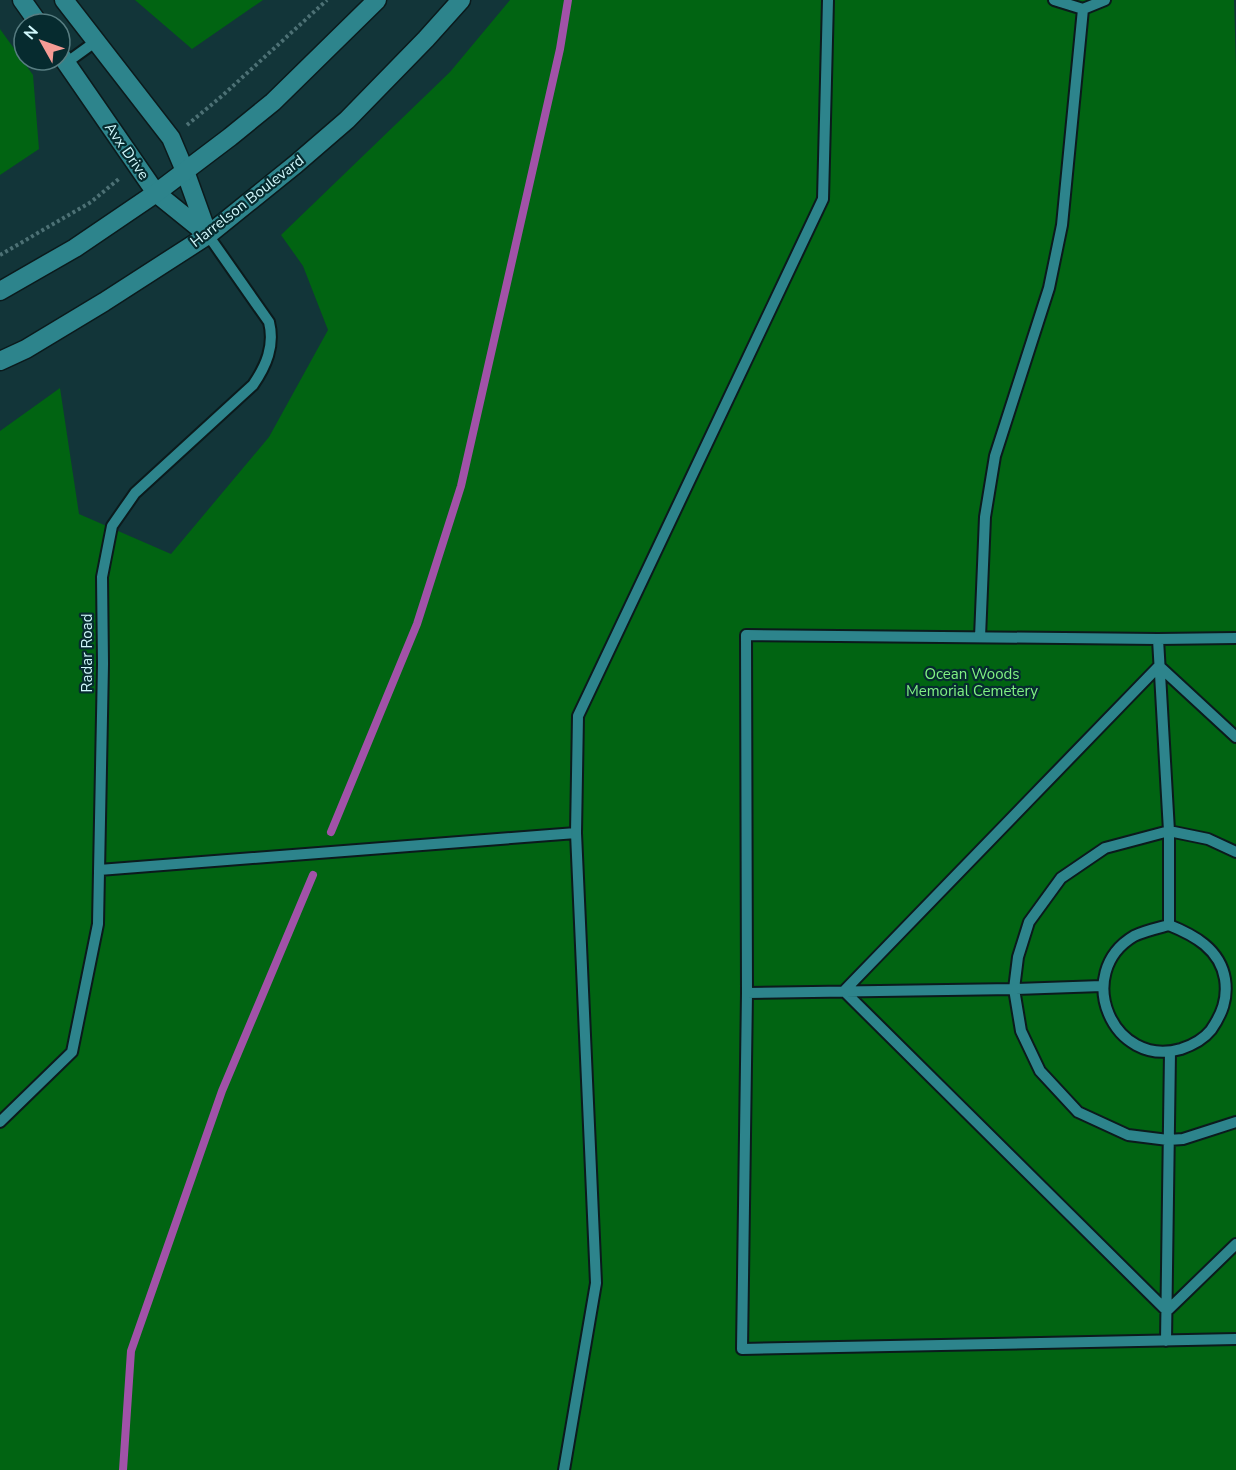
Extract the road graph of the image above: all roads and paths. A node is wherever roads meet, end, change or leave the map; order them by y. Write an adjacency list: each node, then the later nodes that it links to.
1 (64, 0): 8 (main road)
2 (377, 0): 11 (main road)
3 (461, 0): 13 (main road, Harrelson Boulevard)
4 (828, 0): 22 (lane)
5 (1054, 0): 7 (lane)
6 (1105, 0): 7 (lane)
7 (1083, 9): 16 (lane)
8 (95, 42): 9 (lane); 11 (main road)
9 (72, 54)
10 (72, 72): 12 (main road, Avx Drive)
11 (185, 171): 12 (main road); 13 (main road)
12 (156, 193): 13 (main road, Avx Drive); 14 (main road)
13 (208, 235): 15 (main road, Harrelson Boulevard); 24 (lane, Radar Road)
14 (0, 291)
15 (0, 361)
16 (980, 637): 18 (lane); 30 (lane)
17 (1236, 638): 18 (lane)
18 (1158, 639): 19 (lane)
19 (1159, 666): 20 (lane); 21 (lane); 29 (lane)
20 (1236, 737)
21 (1169, 831): 23 (lane); 25 (lane); 28 (lane)
22 (576, 833): 24 (lane); 39 (lane)
23 (1236, 852)
24 (99, 870): 32 (lane, Radar Road)
25 (1169, 925): 26 (lane); 27 (lane)
26 (1231, 985): 31 (lane)
27 (1102, 986): 28 (lane); 31 (lane)
28 (1014, 989): 29 (lane); 34 (lane)
29 (844, 991): 30 (lane); 36 (lane)
30 (747, 993): 38 (lane)
31 (1170, 1052): 34 (lane)
32 (0, 1122)
33 (1236, 1122): 34 (lane)
34 (1168, 1140): 36 (lane)
35 (1236, 1244): 36 (lane)
36 (1167, 1311): 38 (lane)
37 (1236, 1339): 38 (lane)
38 (1166, 1341)
39 (564, 1470)

